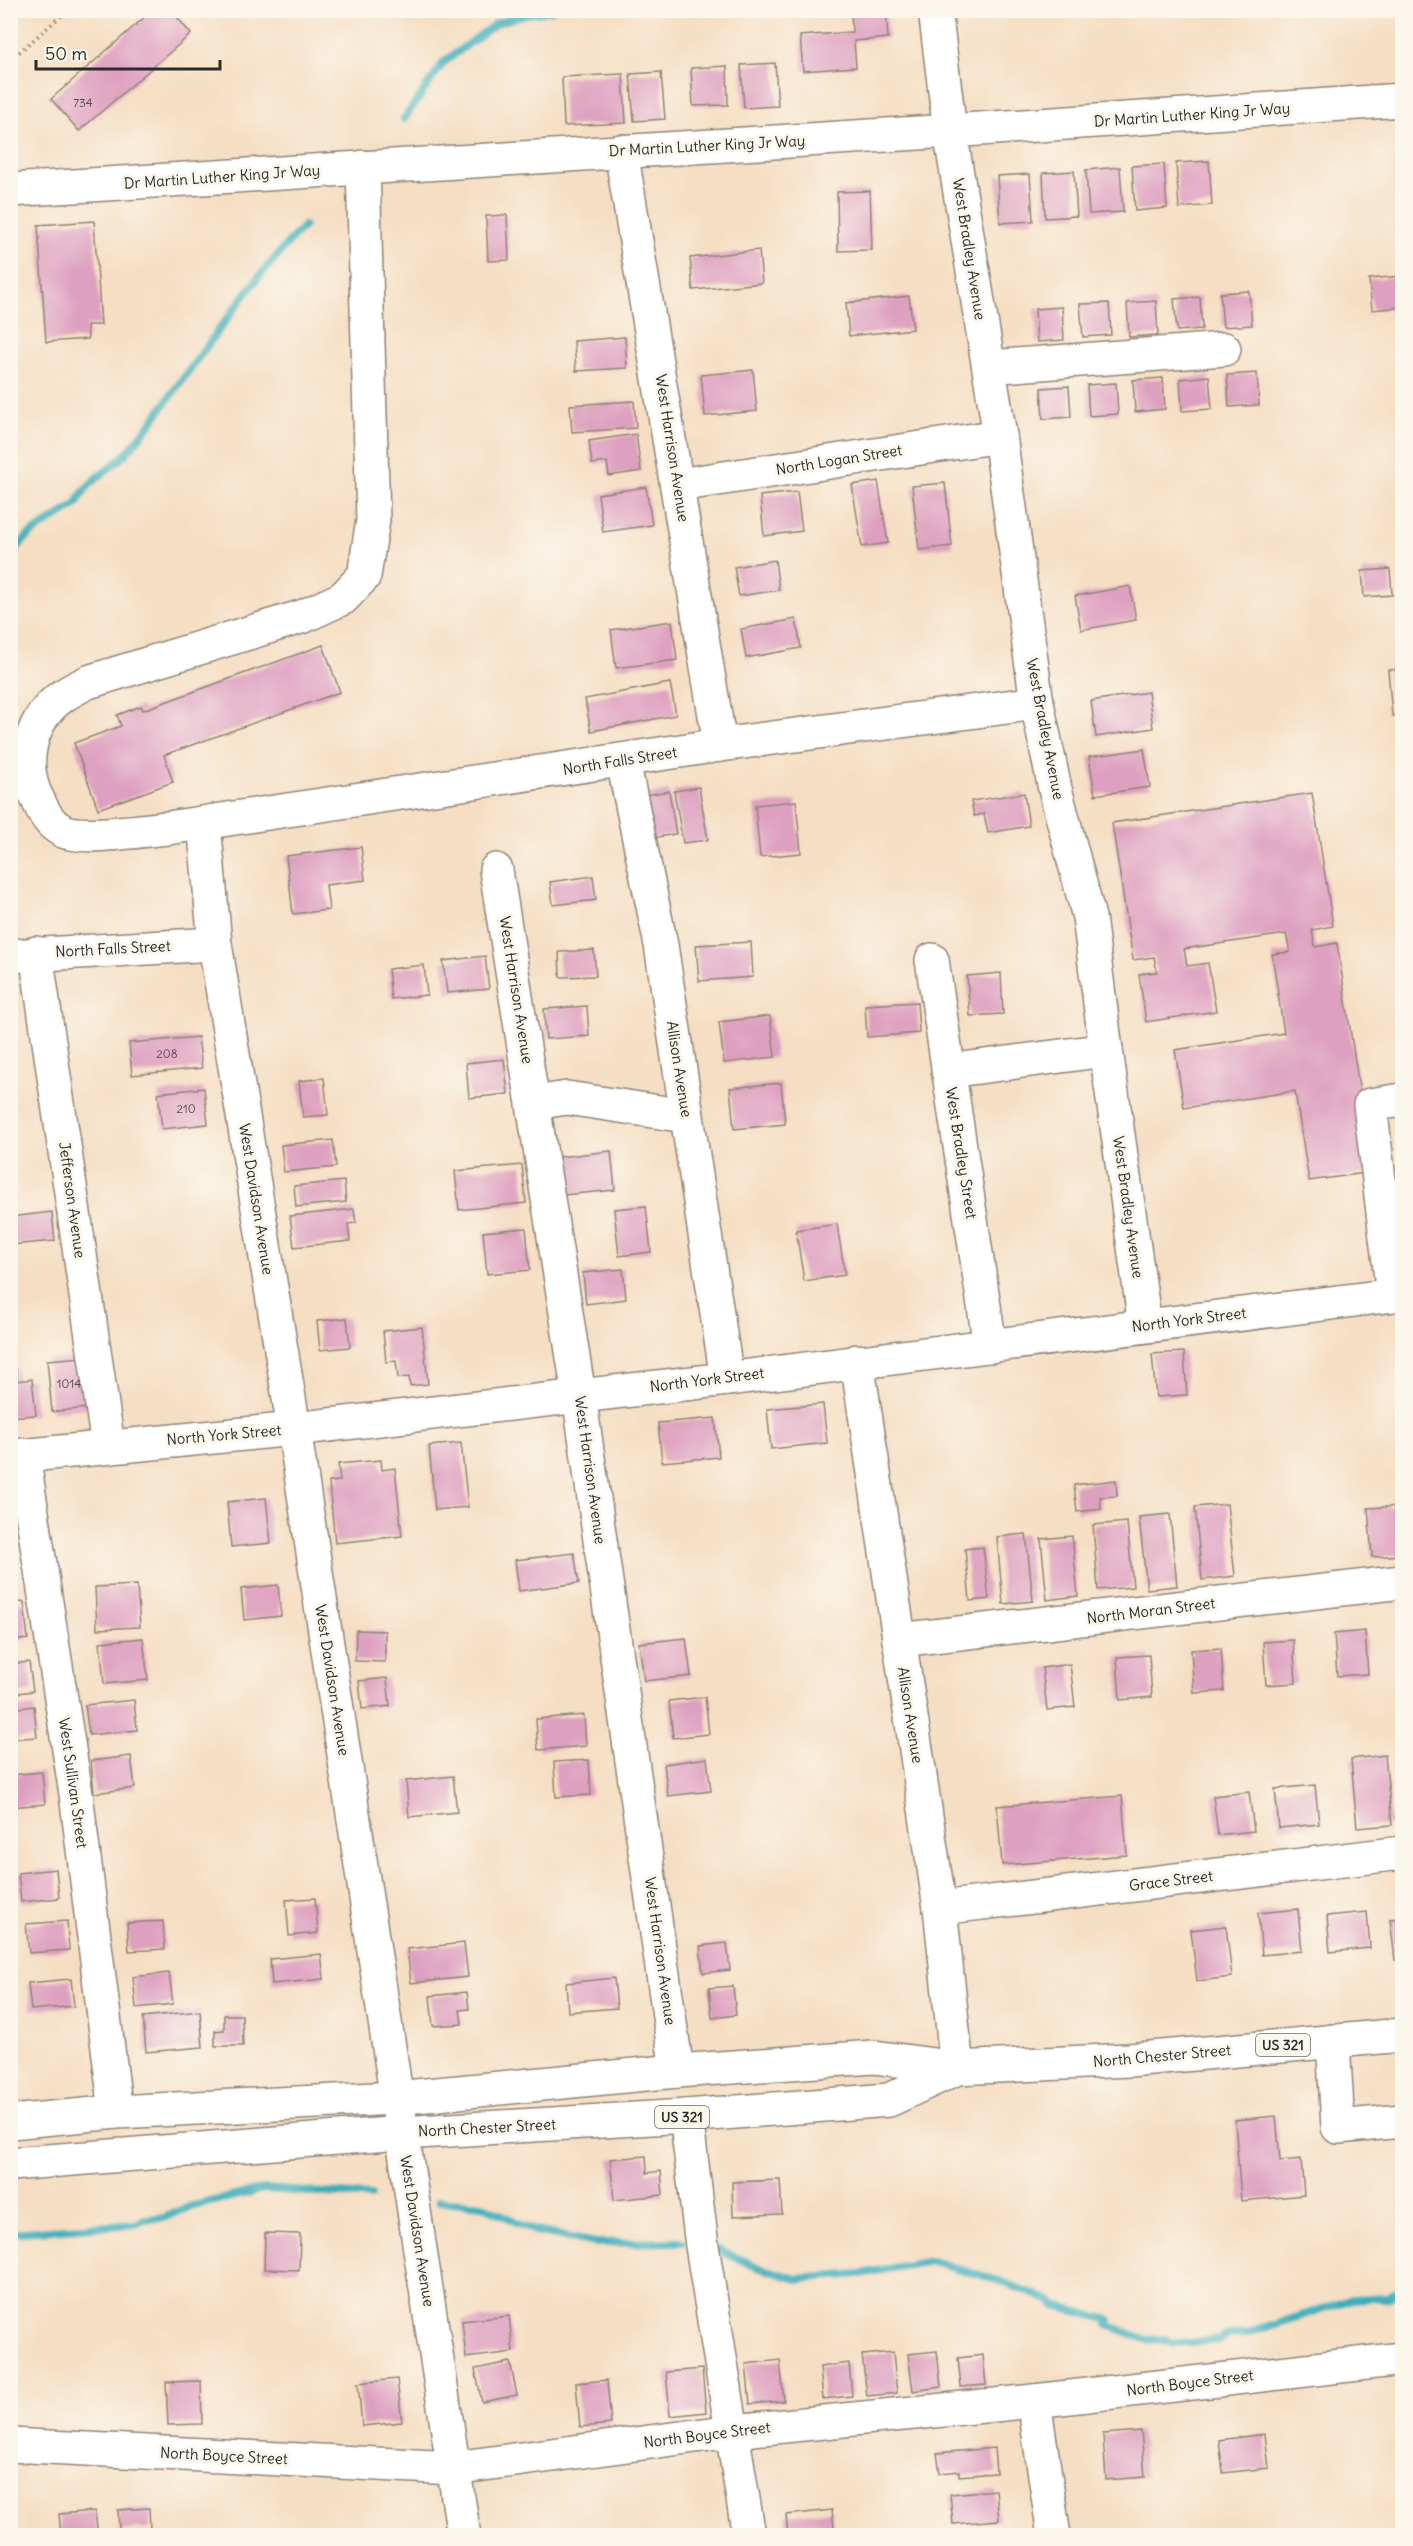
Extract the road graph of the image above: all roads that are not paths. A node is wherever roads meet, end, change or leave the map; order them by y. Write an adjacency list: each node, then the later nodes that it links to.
1 (935, 10): 3 (street, West Bradley Avenue)
2 (1402, 100): 3 (street, Dr Martin Luther King Jr Way)
3 (950, 132): 4 (street, Dr Martin Luther King Jr Way); 8 (street, West Bradley Avenue)
4 (621, 151): 5 (street, Dr Martin Luther King Jr Way); 10 (street, West Harrison Avenue)
5 (363, 168): 6 (street, Dr Martin Luther King Jr Way); 14 (street, North Falls Street)
6 (10, 190)
7 (1224, 349): 8 (street)
8 (988, 367): 9 (street, West Bradley Avenue)
9 (1000, 436): 10 (street, North Logan Street); 11 (street, West Bradley Avenue)
10 (678, 484): 12 (street, West Harrison Avenue)
11 (1037, 703): 12 (street, North Falls Street); 19 (street, West Bradley Avenue)
12 (720, 745): 13 (street, North Falls Street)
13 (623, 761): 14 (street, North Falls Street); 23 (street, Allison Avenue)
14 (204, 823): 16 (street, West Davidson Avenue)
15 (496, 870): 22 (street, West Harrison Avenue)
16 (215, 944): 17 (street, North Falls Street); 30 (street, West Davidson Avenue)
17 (23, 955): 31 (street, Jefferson Avenue)
18 (932, 960): 20 (street, West Bradley Street)
19 (1106, 1050): 20 (street); 25 (street, West Bradley Avenue)
20 (948, 1071): 26 (street, West Bradley Street)
21 (1402, 1100): 24 (street)
22 (534, 1104): 23 (street); 29 (street, West Harrison Avenue)
23 (686, 1116): 28 (street, Allison Avenue)
24 (1398, 1295): 25 (street, North York Street)
25 (1145, 1325): 26 (street, North York Street)
26 (990, 1346): 27 (street, North York Street)
27 (857, 1361): 28 (street, North York Street); 34 (street, Allison Avenue)
28 (727, 1379): 29 (street, North York Street)
29 (579, 1395): 30 (street, North York Street); 40 (street, West Harrison Avenue)
30 (294, 1429): 31 (street, North York Street); 41 (street, West Davidson Avenue)
31 (108, 1446): 32 (street, North York Street)
32 (17, 1456): 42 (street, West Sullivan Street)
33 (1402, 1582): 34 (street, North Moran Street)
34 (898, 1640): 36 (street, Allison Avenue)
35 (1402, 1853): 36 (street, Grace Street)
36 (940, 1908): 39 (street, Allison Avenue)
37 (1402, 2035): 38 (street, North Chester Street / US 321)
38 (1333, 2041): 39 (street, North Chester Street / US 321); 44 (street)
39 (957, 2068): 40 (street, North Chester Street / US 321); 43 (street, North Chester Street / US 321)
40 (678, 2071): 41 (street, North Chester Street / US 321)
41 (395, 2098): 42 (street, North Chester Street / US 321); 46 (street, West Davidson Avenue)
42 (117, 2112): 45 (street, North Chester Street / US 321)
43 (686, 2116): 46 (street, North Chester Street / US 321); 50 (street)
44 (1402, 2121)
45 (10, 2122)
46 (401, 2133): 47 (street, North Chester Street / US 321); 52 (street, West Davidson Avenue)
47 (10, 2164)
48 (1402, 2359): 49 (street, North Boyce Street)
49 (1034, 2401): 50 (street, North Boyce Street); 55 (street)
50 (733, 2431): 52 (street, North Boyce Street); 54 (street)
51 (10, 2445): 52 (street, North Boyce Street)
52 (454, 2468): 53 (street, West Davidson Avenue)
53 (464, 2535)
54 (749, 2535)
55 (1054, 2535)

